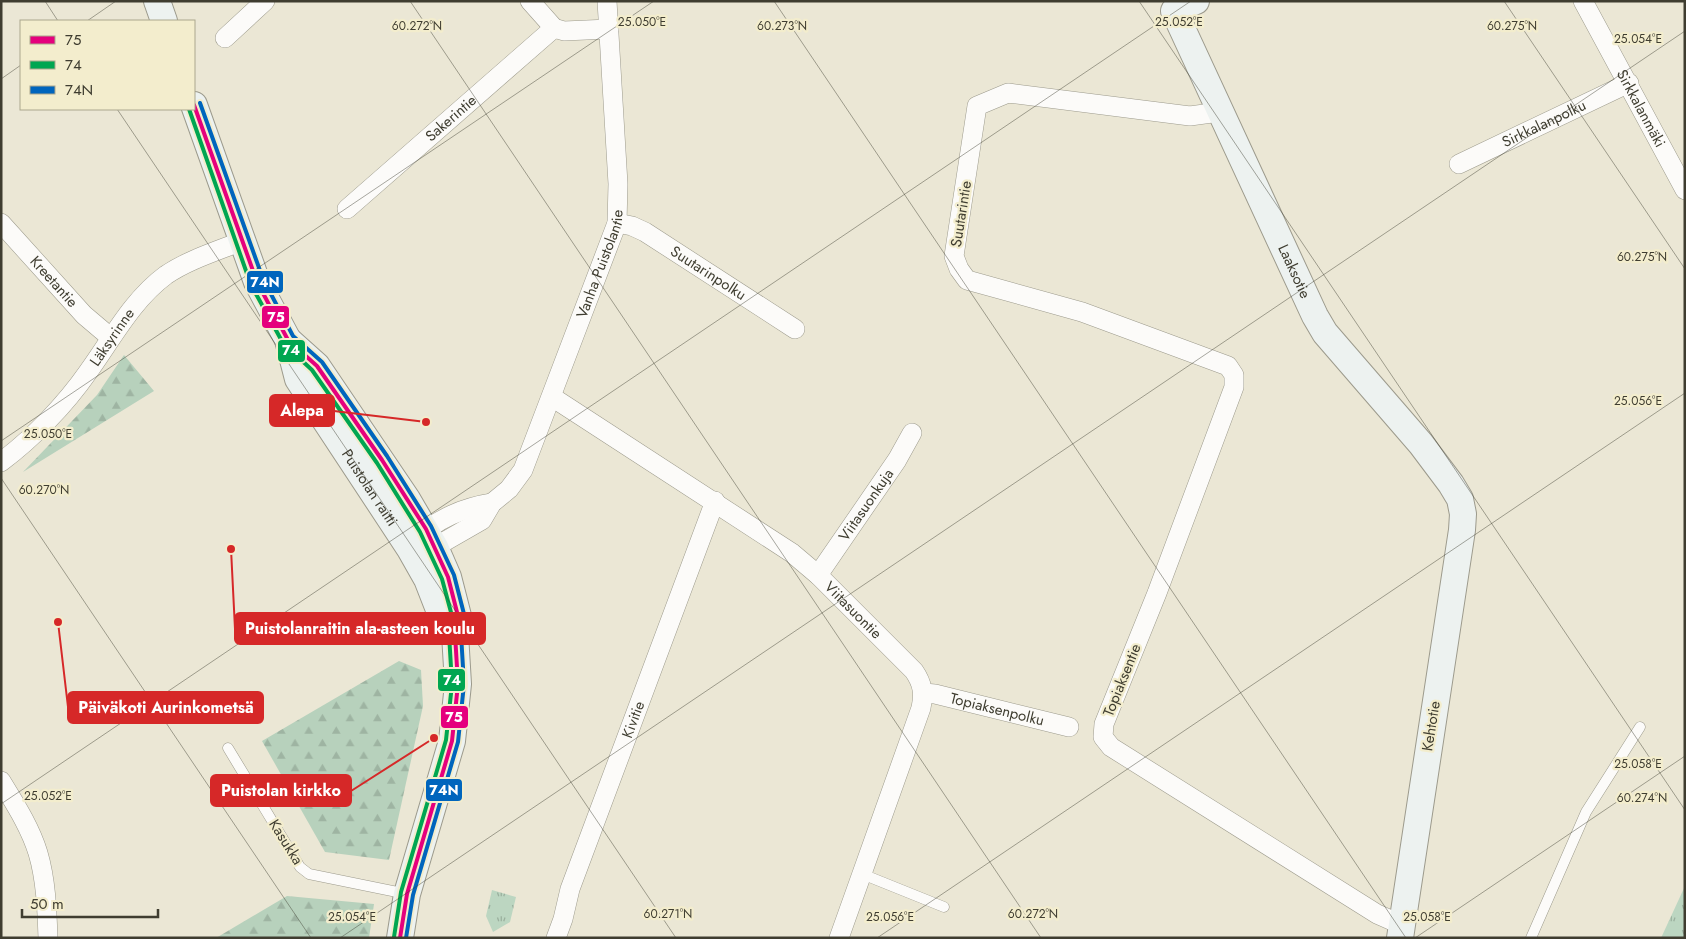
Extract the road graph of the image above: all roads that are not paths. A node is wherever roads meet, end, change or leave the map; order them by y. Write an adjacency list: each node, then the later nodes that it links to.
1 (157, 1): 7 (street)
2 (265, 1): 10 (street)
3 (530, 1): 8 (street)
4 (607, 1): 9 (street, Vanha Puistolantie)
5 (1583, 1): 11 (street, Sirkkalanmäki)
6 (1179, 4): 13 (street, Laaksotie)
7 (164, 20)
8 (554, 28): 9 (street); 16 (street, Sakerintie)
9 (609, 29): 18 (street, Vanha Puistolantie)
10 (225, 38)
11 (1628, 83): 14 (street, Sirkkalanpolku); 15 (street, Sirkkalanmäki)
12 (195, 108): 19 (street, Puistolan raitti)
13 (1219, 112): 22 (street, Suutarintie); 27 (street, Laaksotie)
14 (1459, 164)
15 (1685, 190)
16 (347, 209)
17 (1, 223): 21 (street, Kreetantie)
18 (617, 223): 20 (street, Suutarinpolku); 23 (street, Vanha Puistolantie)
19 (242, 242): 21 (street, Läksyrinne); 28 (street, Puistolan raitti)
20 (795, 329)
21 (110, 337): 25 (street, Läksyrinne)
22 (1234, 375): 38 (street, Topiaksentie)
23 (552, 397): 26 (street, Viitasuontie); 28 (street, Vanha Puistolantie)
24 (912, 433): 29 (street, Viitasuonkuja)
25 (1, 462)
26 (715, 501): 29 (street, Viitasuontie); 41 (street, Kivitie)
27 (1463, 514): 38 (street, Kehtotie)
28 (424, 542): 36 (street, Puistolan raitti)
29 (818, 575): 30 (street, Viitasuontie)
30 (924, 694): 31 (street, Topiaksenpolku); 35 (street)
31 (1069, 727)
32 (1640, 727): 43 (lane)
33 (228, 748): 36 (lane, Kasukka)
34 (1, 781): 39 (street)
35 (862, 874): 37 (lane); 42 (street)
36 (407, 894): 40 (street, Puistolan raitti)
37 (944, 907)
38 (1401, 931)
39 (48, 938)
40 (400, 938)
41 (556, 938)
42 (839, 938)
43 (1531, 938)

